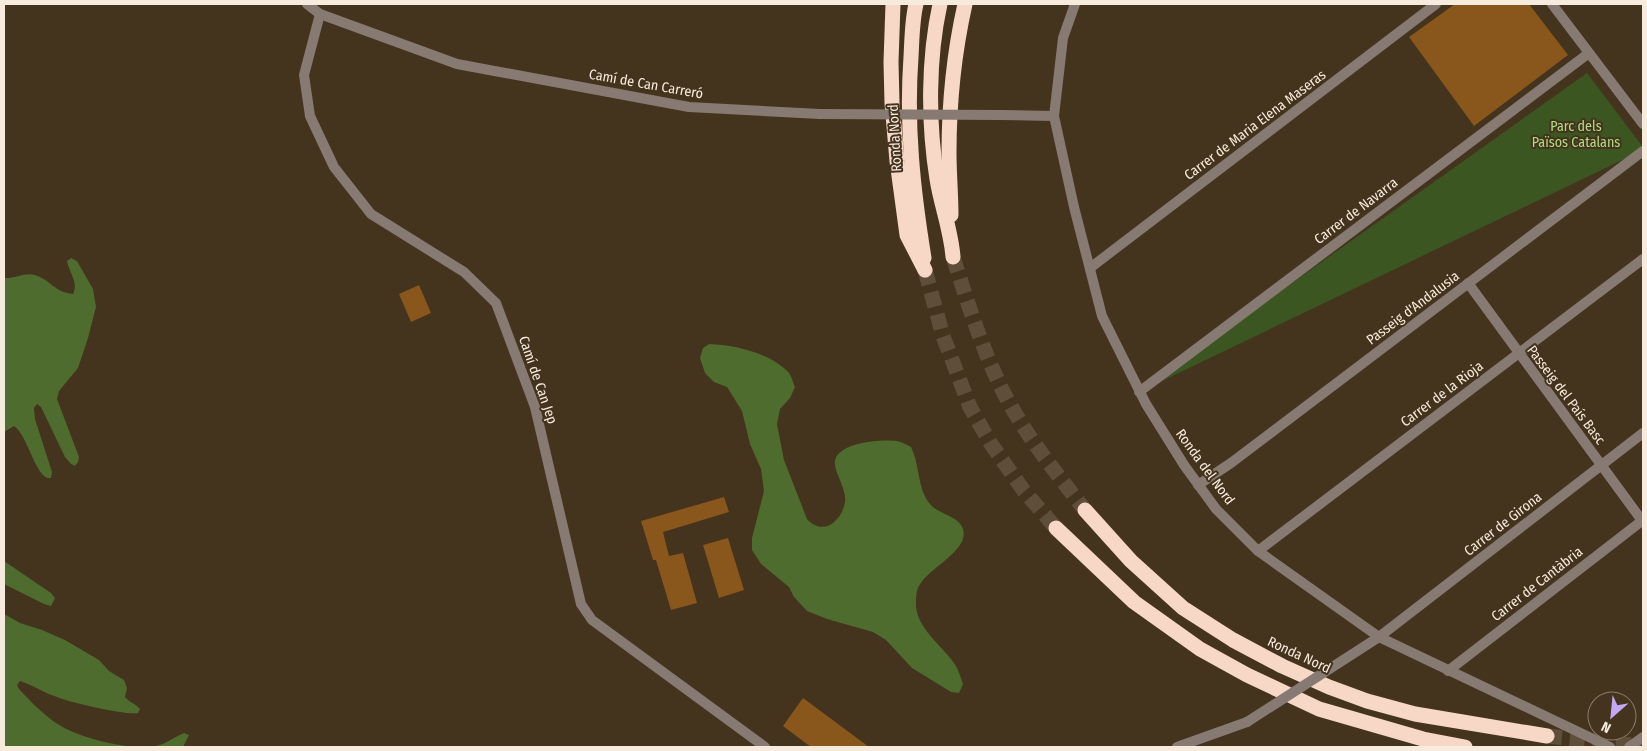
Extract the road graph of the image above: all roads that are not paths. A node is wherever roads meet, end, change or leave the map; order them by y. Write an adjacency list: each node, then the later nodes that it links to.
1 (307, 4): 9 (street, Camí de Can Carreró)
2 (893, 4): 3 (highway, Ronda Nord)
3 (916, 4)
4 (940, 4): 5 (highway)
5 (965, 4)
6 (1075, 4): 11 (street, Ronda del Nord)
7 (1436, 4): 15 (street, Carrer de Maria Elena Maseras)
8 (1552, 4): 10 (street)
9 (320, 14): 11 (street, Camí de Can Carreró, bridge); 30 (street, Camí de Can Jep)
10 (1589, 52): 12 (street); 18 (street, Carrer de Navarra)
11 (1054, 116): 15 (street, Ronda del Nord)
12 (1643, 124)
13 (1643, 151): 16 (street, Passeig d'Andalusia)
14 (1643, 259): 17 (street, Carrer de la Rioja)
15 (1090, 268): 18 (street, Ronda del Nord)
16 (1468, 283): 17 (street, Passeig del País Basc); 21 (street, Passeig d'Andalusia)
17 (1518, 353): 20 (street, Passeig del País Basc); 25 (street, Carrer de la Rioja)
18 (1139, 392): 21 (street, Ronda del Nord)
19 (1643, 433): 20 (street, Carrer de Girona)
20 (1602, 465): 23 (street, Passeig del País Basc); 26 (street, Carrer de Girona)
21 (1198, 485): 25 (street, Ronda del Nord)
22 (1085, 510): 28 (highway, Ronda Nord)
23 (1643, 521): 27 (street, Carrer de Cantàbria)
24 (1056, 528): 32 (highway)
25 (1258, 551): 26 (street, Ronda del Nord)
26 (1379, 637): 27 (street, Ronda del Nord); 31 (street, Carrer de Girona, bridge)
27 (1448, 670): 33 (street, Ronda del Nord)
28 (1547, 736)
29 (1643, 736): 34 (street)
30 (765, 747)
31 (1177, 747)
32 (1465, 747)
33 (1610, 747)
34 (1629, 747)

